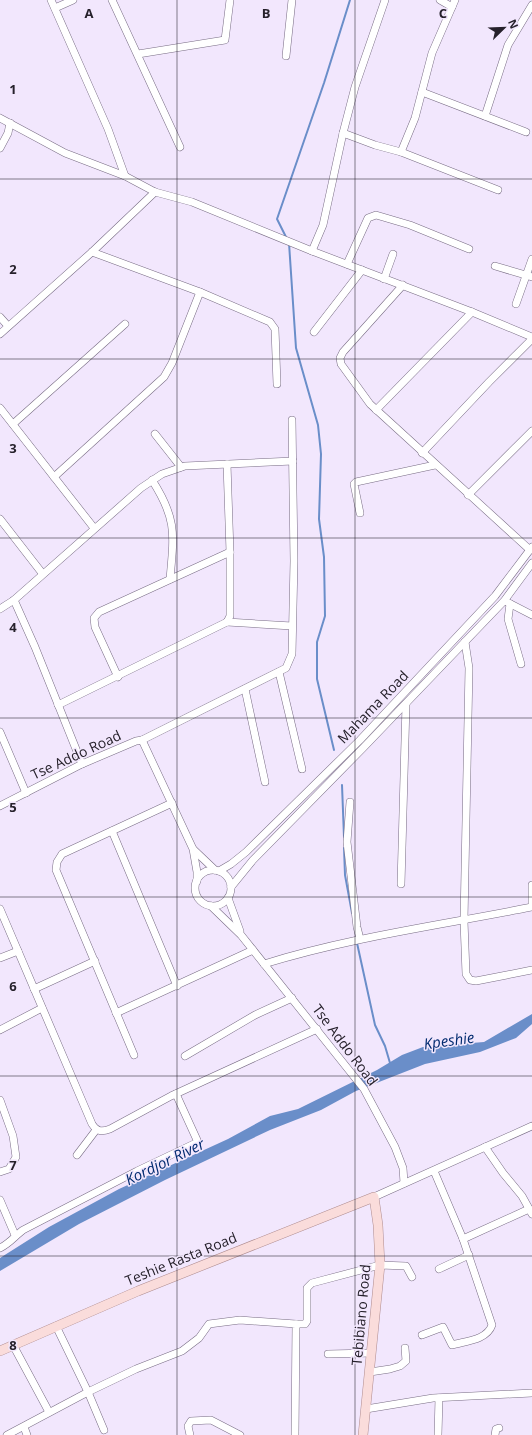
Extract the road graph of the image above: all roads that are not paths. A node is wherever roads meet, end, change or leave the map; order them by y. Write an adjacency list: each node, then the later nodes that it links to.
1 (51, 0): 11 (street)
2 (73, 0): 11 (street)
3 (112, 0): 12 (street)
4 (230, 0): 12 (street)
5 (292, 0): 13 (street)
6 (384, 0): 19 (street)
7 (440, 0): 10 (street)
8 (455, 0): 10 (street)
9 (532, 5): 15 (street)
10 (452, 7): 14 (street)
11 (55, 8): 23 (street)
12 (138, 54): 20 (street)
13 (286, 56)
14 (422, 92): 15 (street); 22 (street)
15 (485, 116): 18 (street)
16 (0, 118): 17 (street)
17 (10, 123): 21 (street); 23 (street)
18 (526, 132)
19 (343, 133): 22 (street); 27 (street)
20 (180, 147)
21 (0, 148)
22 (401, 152): 24 (street)
23 (125, 176): 25 (street)
24 (498, 190)
25 (155, 192): 27 (street); 28 (street)
26 (469, 249): 31 (street)
27 (312, 251): 31 (street)
28 (92, 252): 37 (street); 42 (street)
29 (393, 254): 35 (street)
30 (532, 259): 34 (street)
31 (347, 264): 33 (street)
32 (496, 266): 34 (street)
33 (362, 270): 35 (street); 43 (street)
34 (529, 276): 38 (street)
35 (384, 279): 36 (street)
36 (403, 285): 39 (street); 48 (street)
37 (200, 292): 46 (street); 58 (street)
38 (516, 304)
39 (472, 312): 45 (street); 48 (street)
40 (0, 317): 42 (street)
41 (125, 324): 50 (street)
42 (8, 326): 44 (street)
43 (314, 332)
44 (0, 334)
45 (532, 338): 53 (street)
46 (277, 384)
47 (0, 408): 50 (street)
48 (376, 410): 53 (street)
49 (292, 420): 54 (street)
50 (14, 424): 58 (street)
51 (532, 431): 60 (street)
52 (155, 434): 57 (street)
53 (422, 453): 56 (street)
54 (293, 462): 55 (street); 74 (street)
55 (227, 464): 57 (street); 65 (street)
56 (435, 465): 60 (street); 61 (street)
57 (181, 467): 59 (street)
58 (54, 477): 63 (street)
59 (152, 480): 63 (street); 68 (street)
60 (468, 495): 64 (street)
61 (360, 513)
62 (0, 520): 67 (street)
63 (94, 528): 67 (street)
64 (531, 548): 93 (street, Mahama Road)
65 (230, 552): 68 (street); 73 (street)
66 (532, 563): 70 (street, Mahama Road)
67 (42, 572): 69 (street)
68 (170, 579): 78 (street)
69 (14, 600): 71 (street); 81 (street)
70 (507, 602): 72 (street); 75 (street, Mahama Road); 76 (street)
71 (0, 609)
72 (532, 615)
73 (227, 622): 74 (street); 78 (street)
74 (292, 626): 77 (street)
75 (465, 642): 80 (street, Mahama Road); 103 (street)
76 (521, 664)
77 (278, 672): 79 (street); 85 (street)
78 (118, 677): 81 (street)
79 (246, 689): 83 (street); 86 (street)
80 (406, 704): 95 (street); 97 (street, Mahama Road)
81 (58, 705): 84 (street)
82 (0, 732): 87 (street)
83 (142, 740): 84 (street, Tse Addo Road); 89 (street, Tse Addo Road)
84 (82, 764): 87 (street, Tse Addo Road)
85 (302, 769)
86 (265, 782)
87 (26, 793): 90 (street, Tse Addo Road)
88 (350, 802): 105 (street)
89 (172, 803): 91 (street); 92 (street, Tse Addo Road)
90 (0, 806)
91 (112, 831): 109 (street); 112 (street)
92 (193, 849): 93 (street, Tse Addo Road); 94 (street, Tse Addo Road)
93 (217, 871): 94 (street); 97 (street)
94 (197, 881): 100 (street)
95 (401, 884)
96 (532, 885): 99 (street)
97 (231, 887): 98 (street)
98 (228, 898): 100 (street); 104 (street, Tse Addo Road)
99 (532, 903)
100 (211, 906): 104 (street, Tse Addo Road)
101 (532, 907): 103 (street)
102 (0, 909): 107 (street)
103 (464, 921): 105 (street); 111 (street)
104 (241, 935): 106 (street, Tse Addo Road)
105 (360, 939): 110 (street)
106 (253, 950): 110 (street, Tse Addo Road); 112 (street)
107 (18, 951): 108 (street); 113 (street)
108 (0, 958)
109 (95, 961): 113 (street); 116 (street)
110 (264, 964): 114 (street, Tse Addo Road)
111 (532, 970)
112 (176, 986): 116 (street)
113 (34, 989): 115 (street)
114 (292, 998): 117 (street, Tse Addo Road); 120 (street)
115 (42, 1008): 118 (street); 124 (street)
116 (116, 1013): 119 (street)
117 (317, 1029): 121 (street); 129 (street, Tse Addo Road)
118 (0, 1030)
119 (134, 1055)
120 (185, 1056)
121 (176, 1094): 124 (street); 133 (street)
122 (0, 1100): 128 (street)
123 (532, 1126): 125 (street)
124 (96, 1130): 126 (street)
125 (485, 1147): 127 (street); 132 (street)
126 (76, 1154)
127 (434, 1170): 129 (street); 134 (street)
128 (0, 1172)
129 (404, 1183): 130 (street)
130 (374, 1197): 137 (main road, Tebibiano Road); 141 (main road, Teshie Rasta Road)
131 (0, 1200): 133 (street)
132 (531, 1211): 134 (street)
133 (15, 1235): 135 (street)
134 (463, 1239): 136 (street)
135 (0, 1248)
136 (468, 1255): 138 (street); 142 (street)
137 (380, 1265): 139 (street); 140 (street); 146 (main road, Tebibiano Road)
138 (439, 1269)
139 (412, 1277)
140 (296, 1324): 149 (street); 161 (street)
141 (56, 1326): 143 (main road, Teshie Rasta Road); 149 (street)
142 (422, 1334)
143 (13, 1345): 145 (main road, Teshie Rasta Road); 153 (street)
144 (406, 1348): 148 (street)
145 (0, 1351)
146 (371, 1353): 147 (street); 148 (main road, Tebibiano Road)
147 (328, 1354)
148 (370, 1372): 152 (main road, Tebibiano Road)
149 (88, 1392): 153 (street); 156 (street)
150 (532, 1393): 151 (street)
151 (439, 1398): 152 (street); 163 (street)
152 (366, 1409): 162 (main road, Tebibiano Road)
153 (49, 1412): 154 (street)
154 (24, 1427): 157 (street); 158 (street)
155 (500, 1428): 164 (street)
156 (104, 1430)
157 (7, 1435)
158 (27, 1435)
159 (190, 1435): 160 (street)
160 (240, 1435)
161 (294, 1435)
162 (363, 1435)
163 (438, 1435)
164 (495, 1435)

